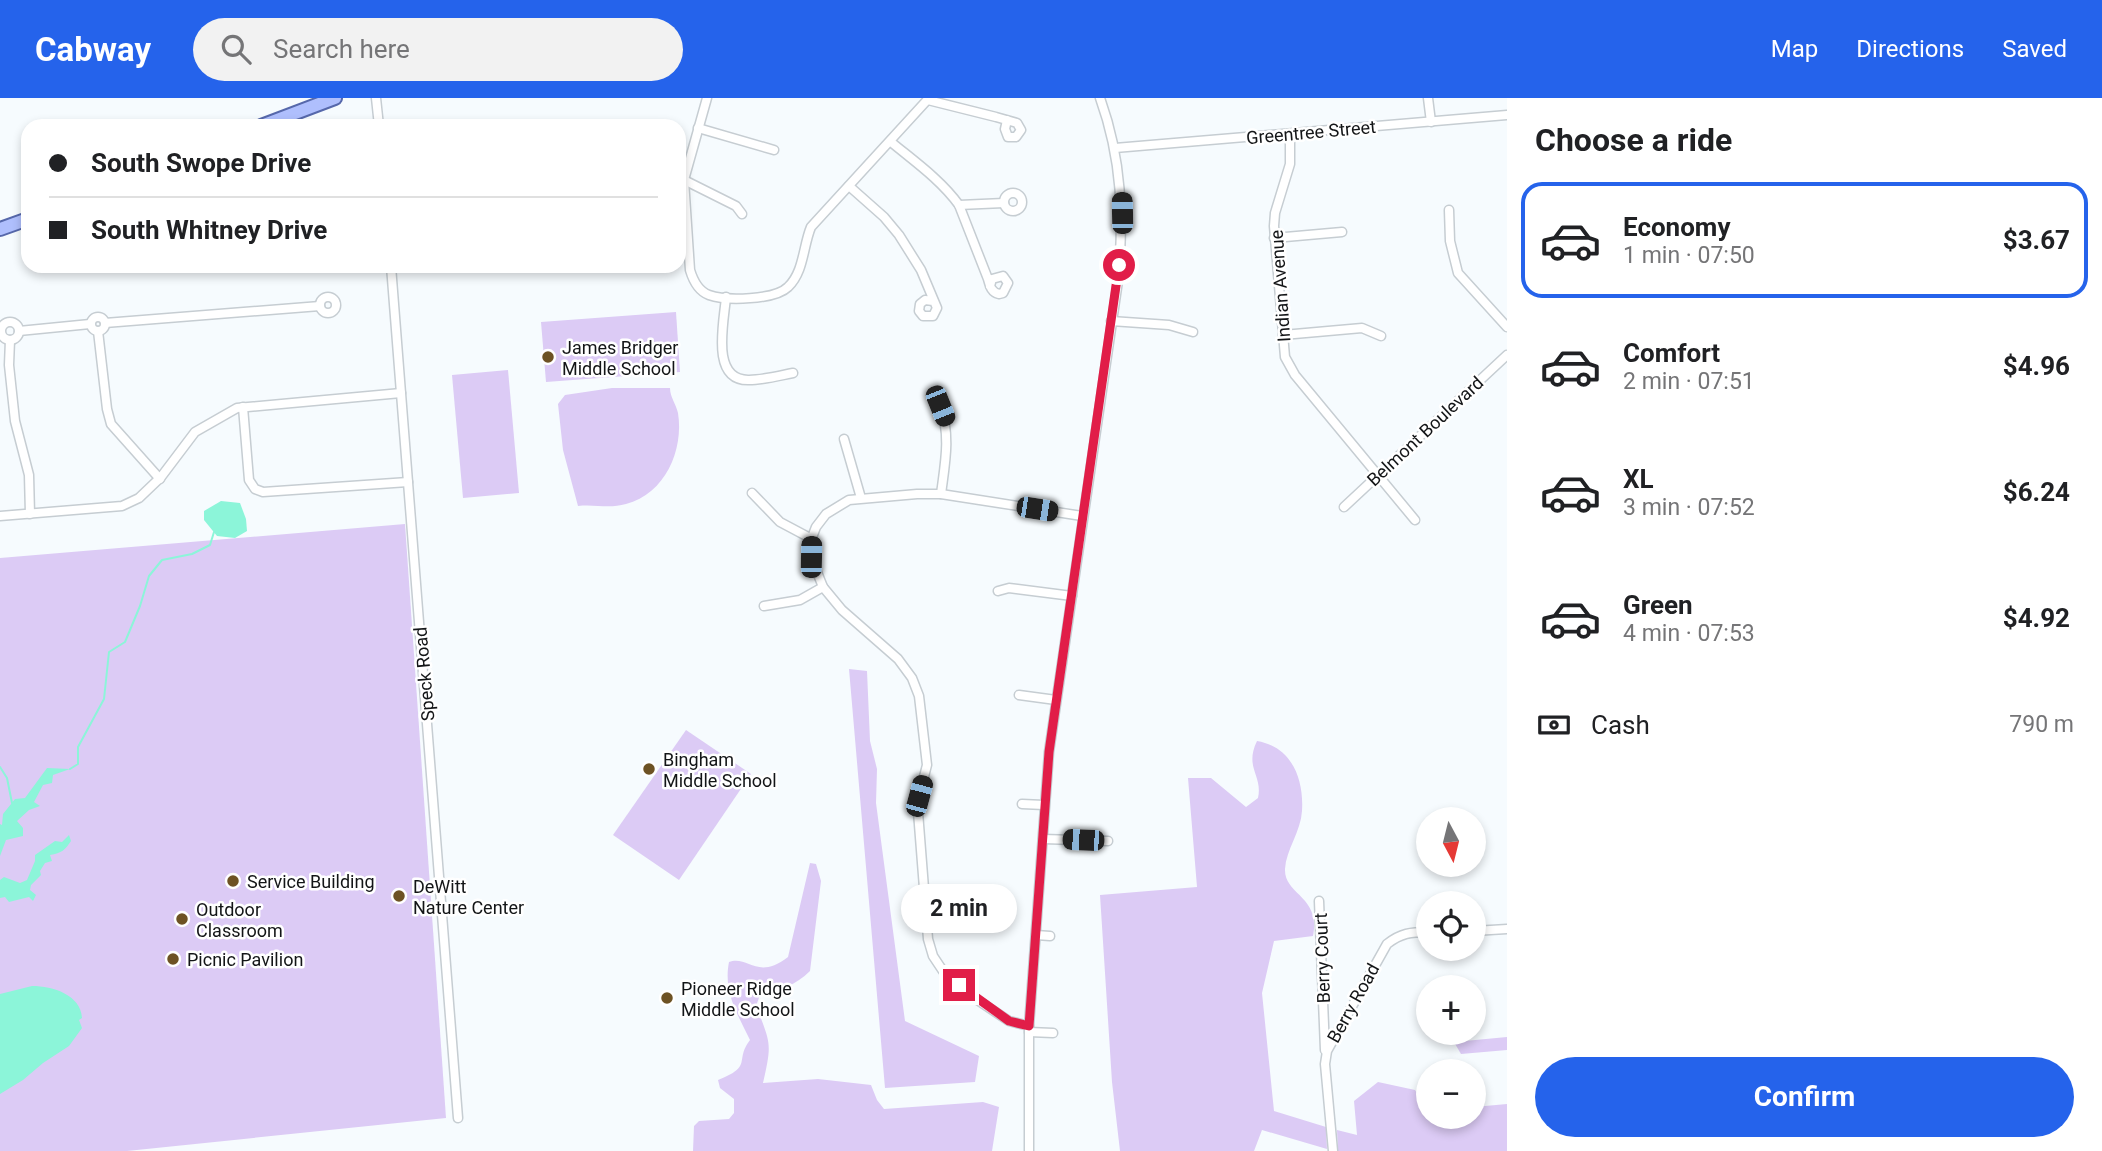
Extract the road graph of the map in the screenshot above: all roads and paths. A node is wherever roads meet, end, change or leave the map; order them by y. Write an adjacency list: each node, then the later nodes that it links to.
1 (335, 98): 8 (main road)
2 (376, 98): 9 (street)
3 (707, 98): 12 (street)
4 (1100, 98): 15 (street)
5 (1427, 98): 11 (street)
6 (928, 99): 10 (street); 14 (street)
7 (1507, 115): 11 (street, Greentree Street)
8 (280, 119)
9 (378, 119)
10 (1007, 120)
11 (1431, 122): 13 (street, Greentree Street)
12 (698, 128): 16 (street); 17 (street)
13 (1290, 134): 15 (street, Greentree Street); 28 (street, Indian Avenue)
14 (891, 142): 19 (street); 21 (street)
15 (1115, 148): 34 (street)
16 (774, 150)
17 (686, 173)
18 (686, 181): 24 (street)
19 (849, 186): 31 (street); 32 (street)
20 (1004, 203): 21 (street)
21 (959, 205): 30 (street)
22 (686, 210): 31 (street)
23 (1449, 210): 37 (street)
24 (742, 214)
25 (21, 222): 26 (main road)
26 (0, 229)
27 (1342, 232): 28 (street)
28 (1274, 238): 41 (street, Indian Avenue)
29 (392, 273): 46 (street, Speck Road)
30 (990, 286)
31 (726, 297): 45 (street)
32 (933, 301)
33 (320, 306): 35 (street)
34 (1111, 321): 40 (street); 59 (street)
35 (105, 323): 36 (street); 39 (street)
36 (90, 324): 38 (street); 39 (street)
37 (1507, 327)
38 (19, 331): 43 (street); 43 (street)
39 (98, 331): 51 (street)
40 (1193, 332)
41 (1283, 335): 42 (street); 50 (street, Indian Avenue)
42 (1381, 337)
43 (10, 340): 57 (street)
44 (1507, 355): 50 (street, Belmont Boulevard)
45 (793, 373)
46 (401, 393): 48 (street); 52 (street, Speck Road)
47 (940, 406): 54 (street)
48 (243, 407): 51 (street); 52 (street)
49 (844, 439): 55 (street)
50 (1378, 475): 56 (street, Belmont Boulevard); 60 (street, Indian Avenue)
51 (160, 479): 57 (street)
52 (408, 482): 81 (street, Speck Road)
53 (752, 493): 61 (street)
54 (941, 494): 55 (street); 59 (street)
55 (861, 498): 61 (street)
56 (1344, 507)
57 (30, 514): 58 (street)
58 (0, 516)
59 (1082, 516): 64 (street)
60 (1415, 520)
61 (812, 539): 62 (street)
62 (823, 587): 65 (street); 78 (street)
63 (999, 591): 64 (street)
64 (1072, 596): 67 (street)
65 (764, 606)
66 (1019, 695): 67 (street)
67 (1056, 700): 69 (street)
68 (1022, 804): 69 (street)
69 (1044, 805): 70 (street)
70 (1043, 839): 71 (street); 76 (street)
71 (1108, 841)
72 (1320, 901): 80 (street, Berry Court)
73 (1507, 929): 74 (street)
74 (1486, 930)
75 (1416, 933): 80 (street, Berry Road)
76 (1036, 935): 77 (street); 78 (street)
77 (1050, 936)
78 (1029, 1029): 79 (street); 82 (street)
79 (1053, 1033)
80 (1326, 1056): 83 (street, Berry Road)
81 (458, 1118)
82 (1030, 1151)
83 (1333, 1151)

